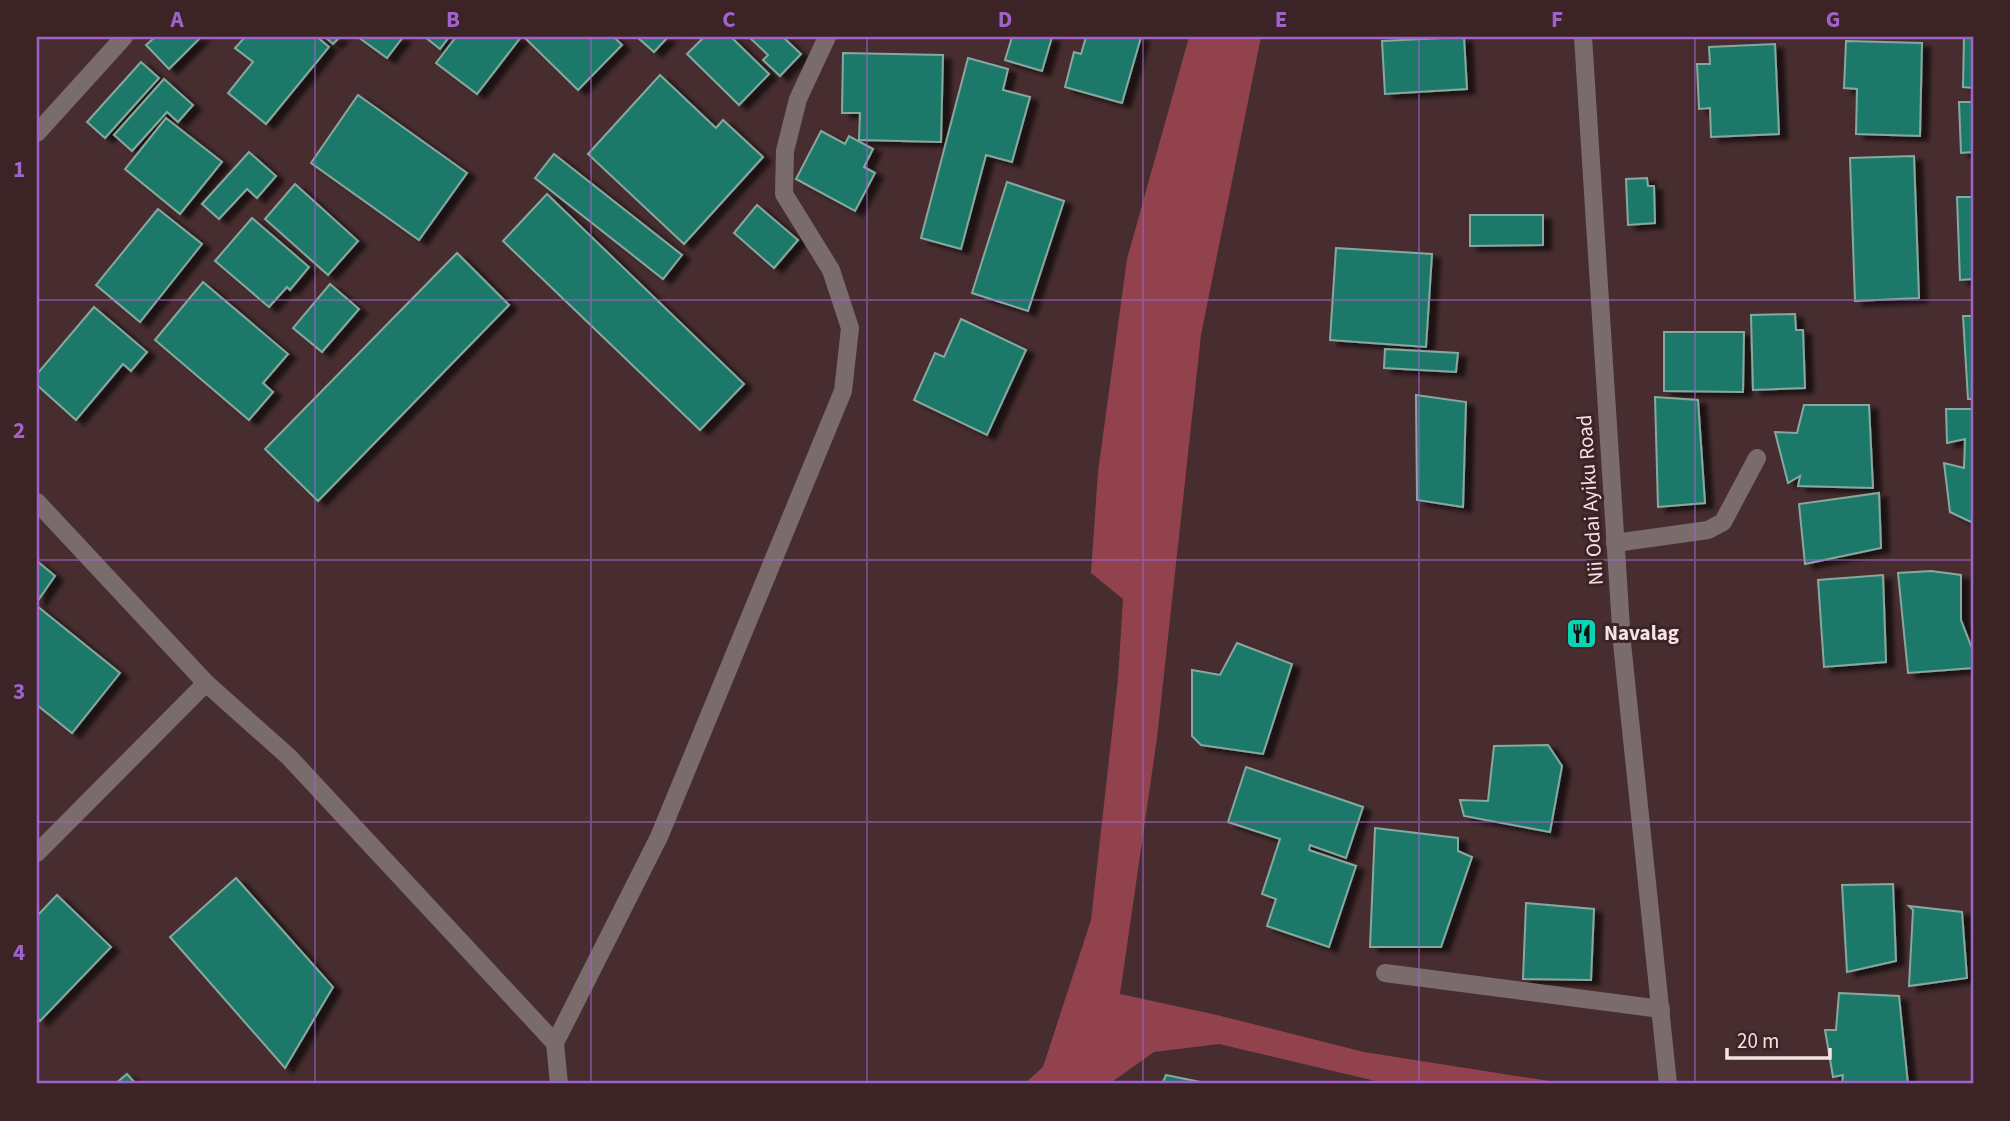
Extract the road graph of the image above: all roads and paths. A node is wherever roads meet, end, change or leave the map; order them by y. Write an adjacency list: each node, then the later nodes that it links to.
1 (124, 37): 4 (street)
2 (827, 37): 12 (street)
3 (1583, 37): 7 (street, Nii Odai Ayiku Road)
4 (37, 132)
5 (1757, 458): 7 (street)
6 (37, 502): 8 (street)
7 (1615, 543): 11 (street, Nii Odai Ayiku Road)
8 (206, 683): 9 (street); 12 (street)
9 (37, 853)
10 (1385, 973): 11 (street)
11 (1661, 1009): 14 (street, Nii Odai Ayiku Road)
12 (555, 1043): 13 (street)
13 (559, 1084)
14 (1668, 1084)

